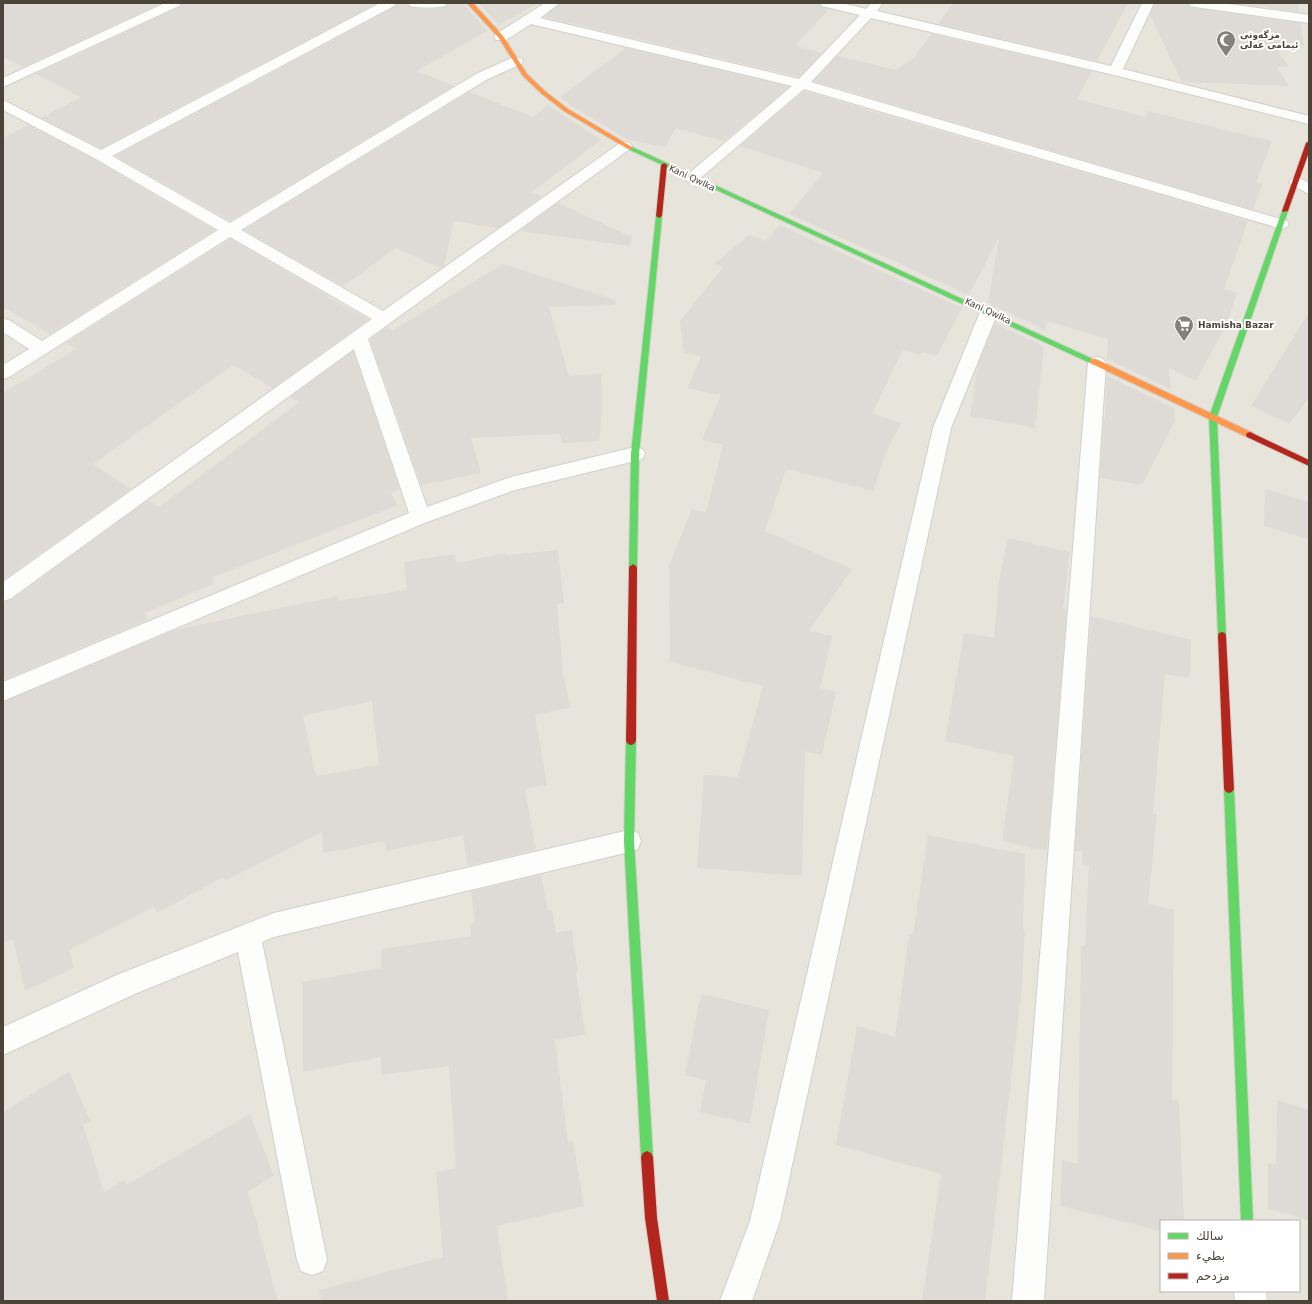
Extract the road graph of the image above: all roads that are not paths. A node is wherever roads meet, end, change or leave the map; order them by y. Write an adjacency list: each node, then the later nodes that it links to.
1 (175, 3): 16 (street)
2 (390, 3): 22 (street)
3 (414, 3): 4 (street)
4 (441, 3)
5 (470, 3): 13 (street, Kani Qwlka)
6 (554, 3): 11 (street)
7 (826, 3): 10 (street)
8 (1148, 3): 15 (street)
9 (1195, 3): 12 (street)
10 (873, 8): 15 (street); 17 (street)
11 (528, 19): 13 (street); 17 (street)
12 (1309, 19)
13 (500, 37): 14 (street, Kani Qwlka)
14 (516, 61): 21 (street, Kani Qwlka); 27 (street)
15 (1115, 71): 19 (street)
16 (3, 83)
17 (802, 84): 24 (street); 26 (street)
18 (3, 104): 22 (street)
19 (1309, 120)
20 (1309, 143): 25 (street)
21 (625, 146): 23 (street, Kani Qwlka); 29 (street)
22 (101, 156): 27 (street)
23 (664, 165): 24 (street, Kani Qwlka); 36 (street)
24 (692, 178): 28 (street, Kani Qwlka)
25 (1303, 186): 26 (street)
26 (1282, 224): 35 (street)
27 (230, 230): 29 (street); 32 (street)
28 (989, 312): 33 (street, Kani Qwlka); 47 (street)
29 (384, 319): 31 (street)
30 (3, 324): 32 (street)
31 (359, 337): 38 (street); 39 (street)
32 (42, 349): 34 (street)
33 (1097, 363): 35 (street, Kani Qwlka); 48 (street)
34 (3, 373)
35 (1213, 417): 37 (street, Kani Qwlka); 44 (street)
36 (634, 454): 38 (street); 41 (street)
37 (1309, 463)
38 (420, 517): 40 (street)
39 (3, 593)
40 (3, 692)
41 (629, 841): 42 (street); 46 (street)
42 (248, 935): 43 (street); 45 (street)
43 (3, 1041)
44 (1247, 1220)
45 (312, 1260)
46 (663, 1301)
47 (736, 1301)
48 (1028, 1301)

